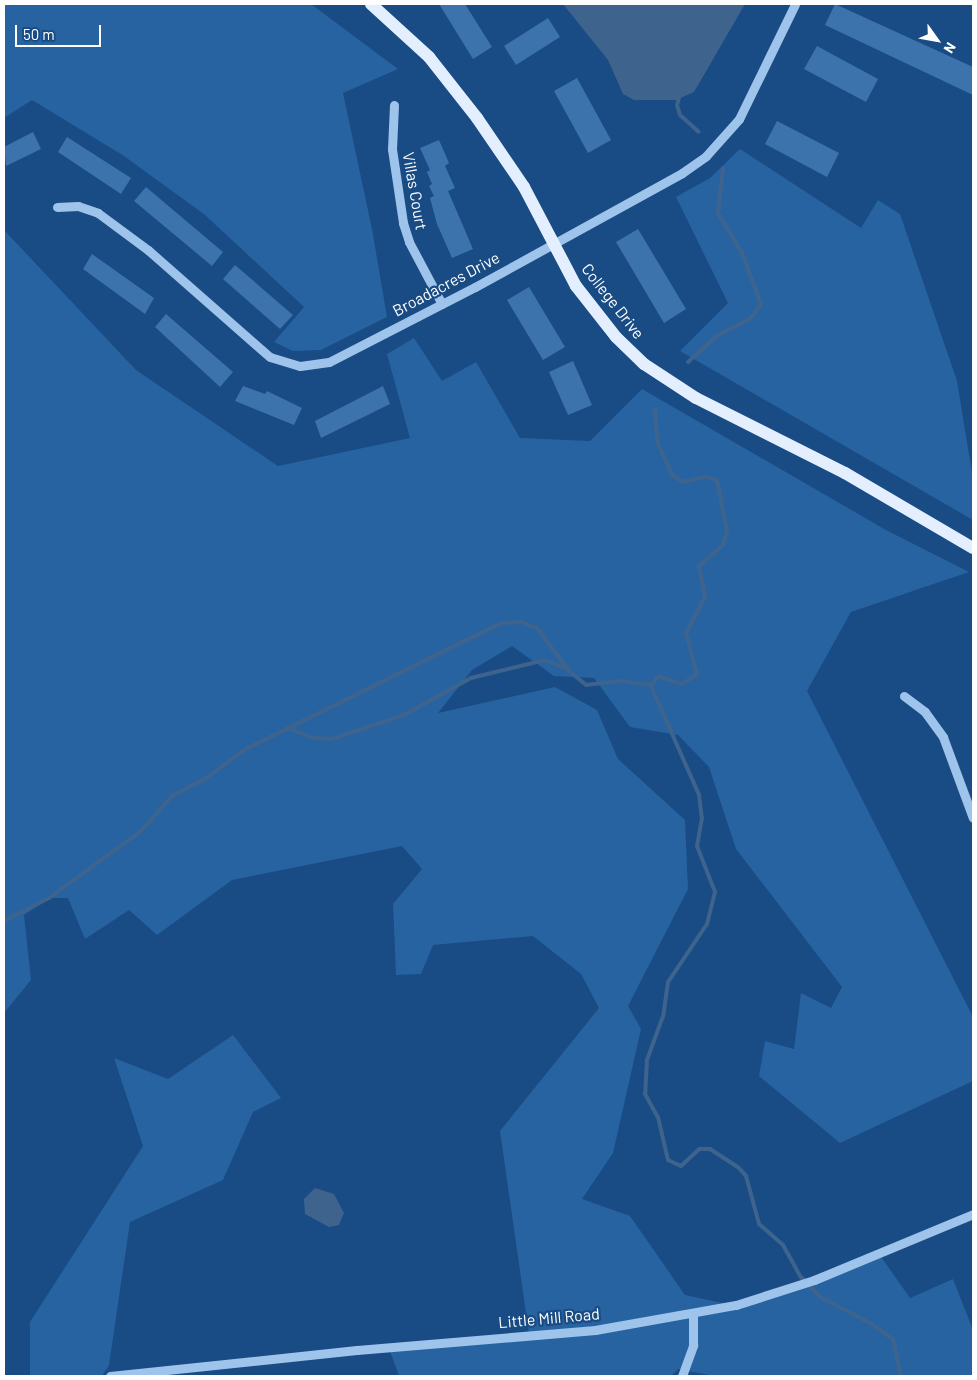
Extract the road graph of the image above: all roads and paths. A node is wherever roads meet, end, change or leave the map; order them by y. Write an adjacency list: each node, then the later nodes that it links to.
1 (370, 4): 5 (main road, College Drive)
2 (795, 4): 5 (street, Broadacres Drive)
3 (394, 105): 6 (street, Villas Court)
4 (57, 207): 6 (street, Broadacres Drive)
5 (554, 243): 6 (street, Broadacres Drive); 7 (main road, College Drive)
6 (442, 304)
7 (973, 548)
8 (904, 696): 9 (street)
9 (973, 818)
10 (973, 1214): 11 (street, Little Mill Road)
11 (693, 1313): 12 (street, Little Mill Road); 15 (street)
12 (223, 1366): 13 (street, Little Mill Road); 14 (street)
13 (110, 1376)
14 (224, 1376)
15 (682, 1376)

